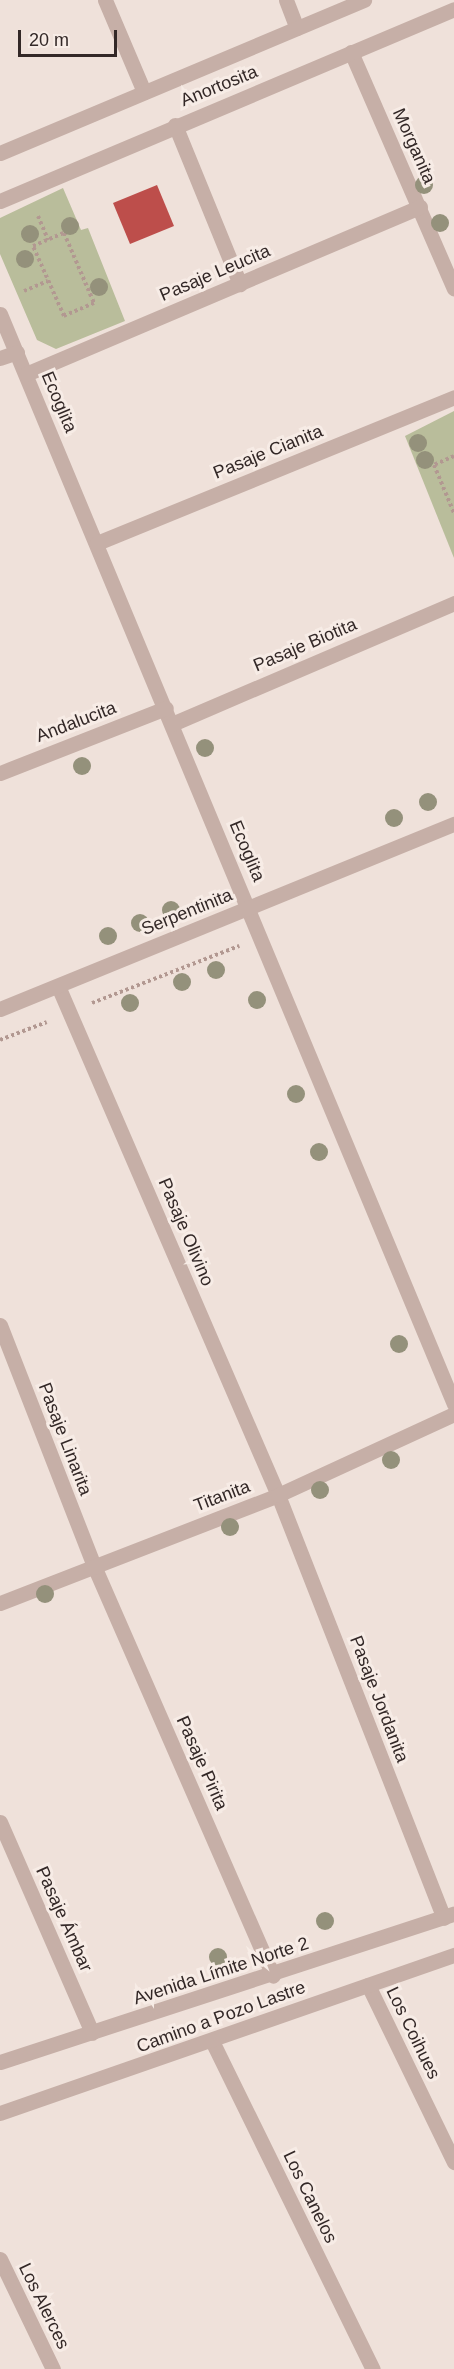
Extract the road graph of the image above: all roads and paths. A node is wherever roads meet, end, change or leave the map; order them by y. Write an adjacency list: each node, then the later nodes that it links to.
1 (105, 0): 7 (street)
2 (286, 0): 5 (street)
3 (364, 0): 5 (street, Anortosita)
4 (454, 9): 6 (street, Anortosita)
5 (297, 28): 7 (street, Anortosita)
6 (351, 52): 8 (street, Anortosita); 11 (street, Morganita)
7 (144, 92): 9 (street, Anortosita)
8 (175, 125): 10 (street, Anortosita); 15 (street)
9 (0, 153)
10 (0, 201)
11 (420, 207): 15 (street, Pasaje Leucita); 16 (street, Morganita)
12 (38, 216): 13 (path)
13 (48, 240): 14 (path); 14 (path)
14 (48, 281): 17 (path)
15 (240, 284): 21 (street, Pasaje Leucita)
16 (454, 289)
17 (24, 291)
18 (0, 314): 19 (street, Ecoglita)
19 (17, 352): 20 (street); 21 (street, Ecoglita)
20 (0, 358)
21 (26, 374): 25 (street, Ecoglita)
22 (454, 397): 25 (street, Pasaje Cianita)
23 (454, 456): 24 (path)
24 (454, 513)
25 (97, 543): 27 (street, Ecoglita)
26 (454, 603): 28 (street, Pasaje Biotita)
27 (166, 708): 28 (street, Ecoglita); 29 (street, Andalucita)
28 (172, 724): 31 (street, Ecoglita)
29 (0, 773)
30 (454, 824): 31 (street, Serpentinita)
31 (249, 908): 32 (street, Ecoglita); 33 (street, Serpentinita)
32 (262, 938): 35 (path); 38 (street, Ecoglita)
33 (58, 986): 34 (street, Serpentinita); 35 (street, Pasaje Olivino)
34 (0, 1009)
35 (70, 1012): 36 (path); 40 (street, Pasaje Olivino)
36 (0, 1041)
37 (0, 1325): 41 (street, Pasaje Linarita)
38 (454, 1404)
39 (454, 1414): 40 (street, Titanita)
40 (278, 1495): 41 (street, Titanita); 44 (street, Pasaje Jordanita)
41 (94, 1566): 42 (street, Titanita); 46 (street, Pasaje Pirita)
42 (0, 1603)
43 (0, 1822): 48 (street, Pasaje Ámbar)
44 (449, 1916): 46 (street, Avenida Límite Norte 2)
45 (454, 1955): 47 (street, Camino a Pozo Lastre)
46 (273, 1976): 48 (street, Avenida Límite Norte 2)
47 (368, 1985): 49 (street, Camino a Pozo Lastre); 52 (street, Los Coihues)
48 (92, 2032): 50 (street, Avenida Límite Norte 2)
49 (213, 2043): 51 (street, Camino a Pozo Lastre); 55 (street, Los Canelos)
50 (0, 2062)
51 (0, 2113)
52 (454, 2162)
53 (0, 2259): 54 (street, Los Alerces)
54 (52, 2369)
55 (373, 2369)

